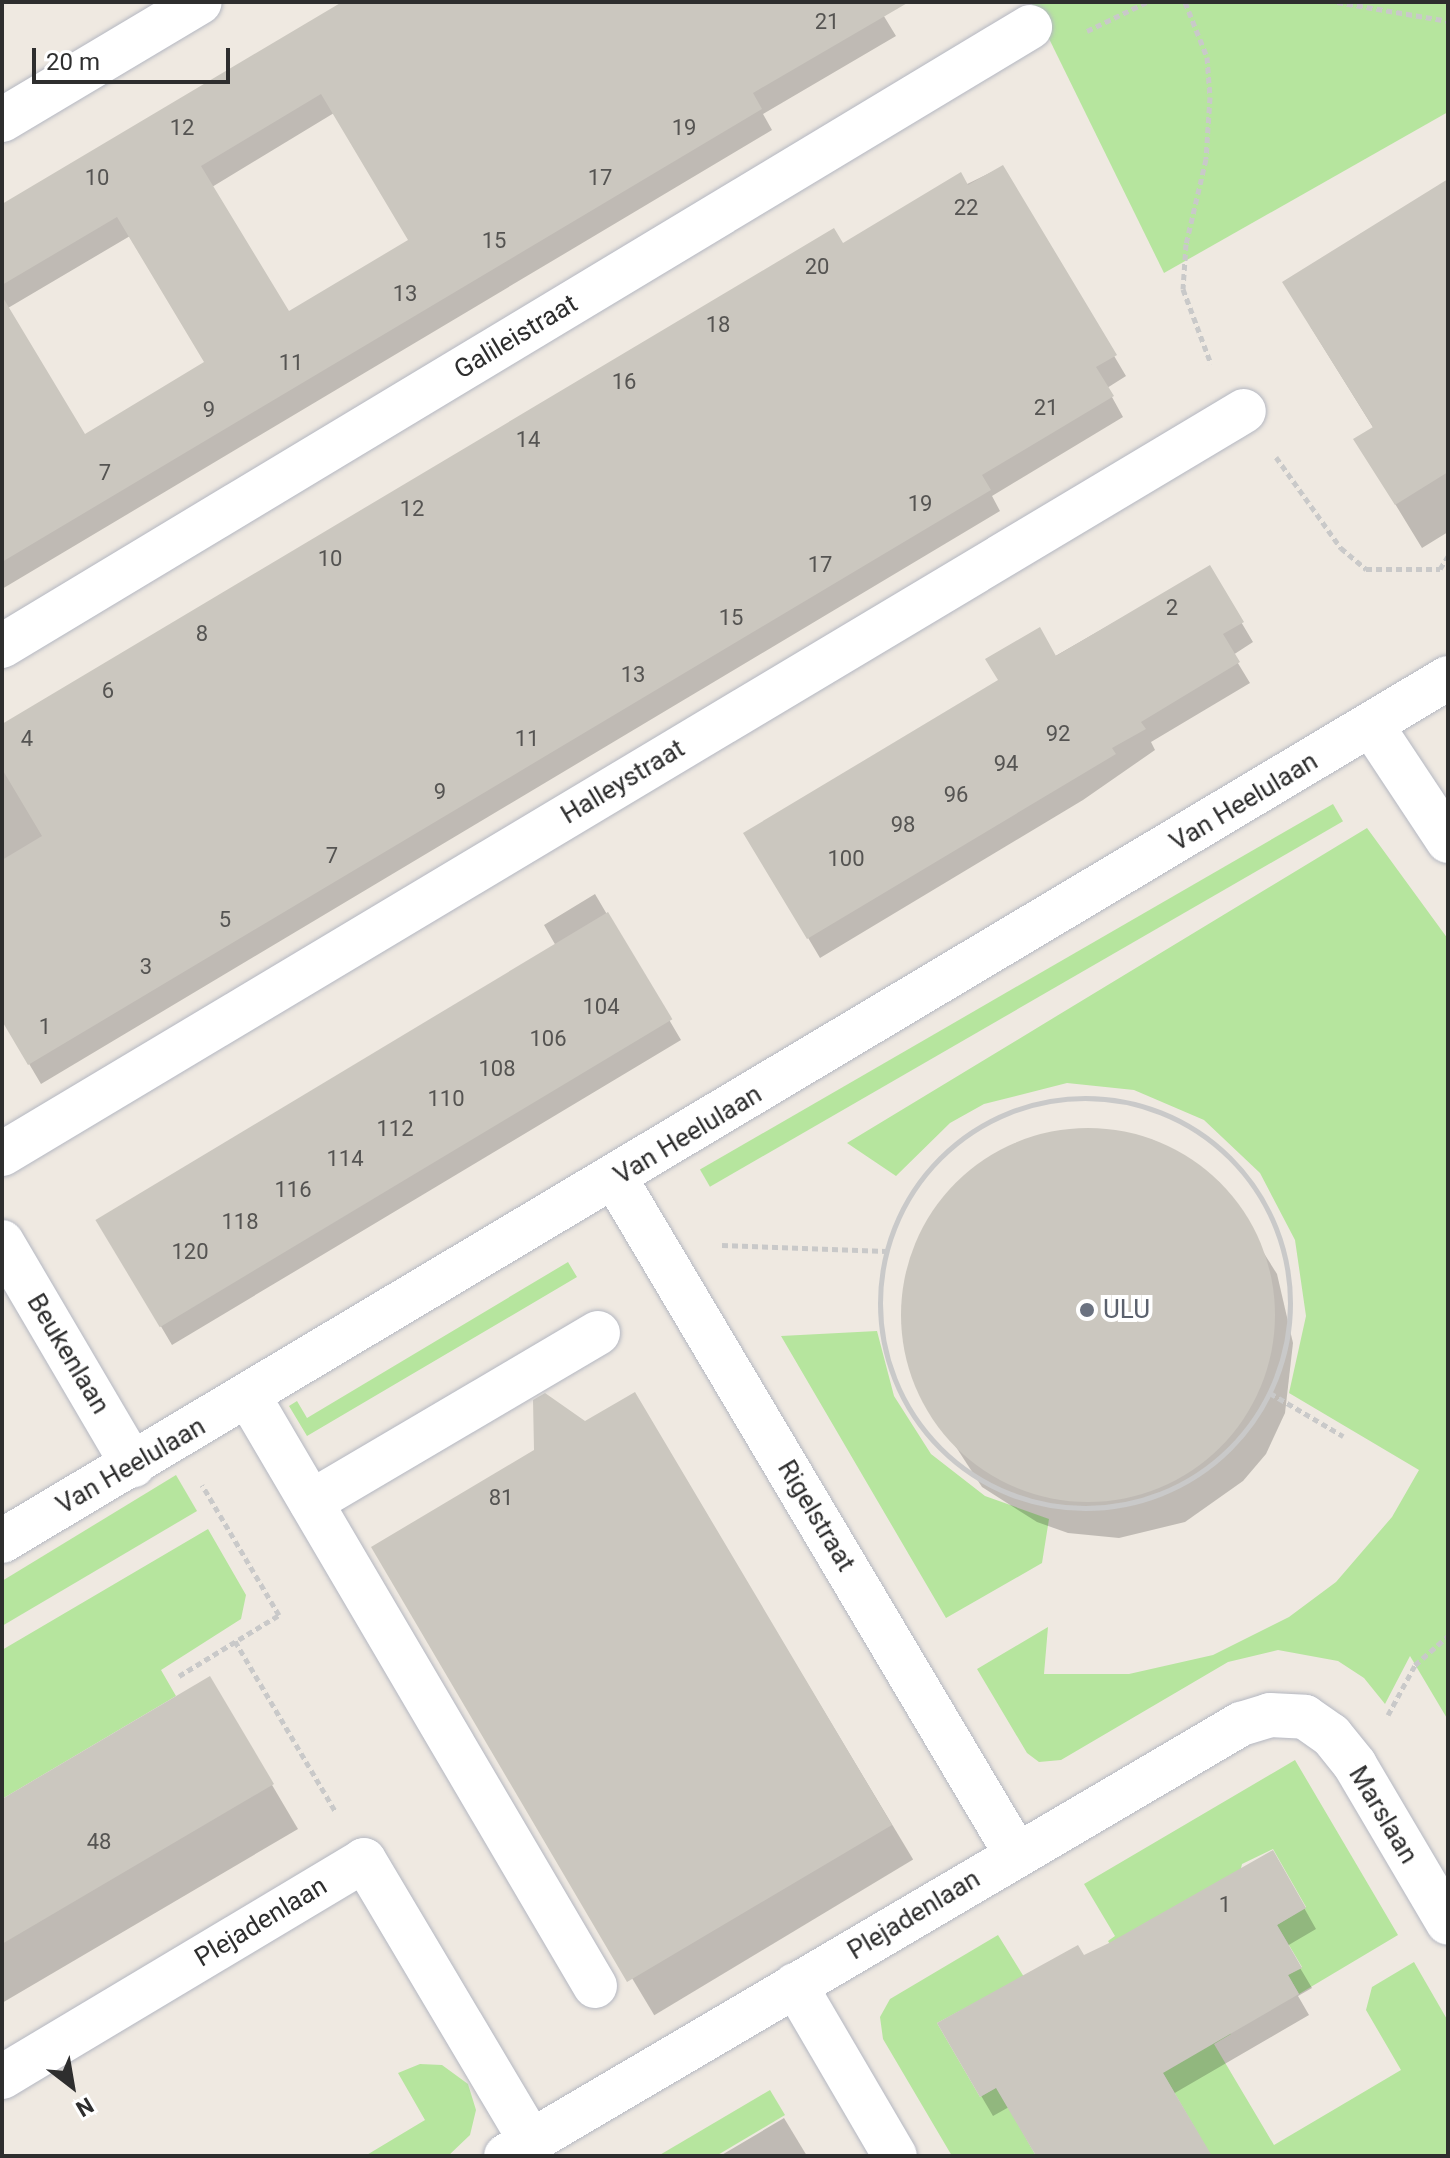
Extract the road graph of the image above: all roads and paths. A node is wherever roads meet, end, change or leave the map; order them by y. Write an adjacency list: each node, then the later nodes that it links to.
1 (200, 2): 6 (street)
2 (1185, 2): 7 (path)
3 (1337, 2): 4 (path)
4 (1448, 21)
5 (1030, 27): 9 (street, Galileistraat)
6 (2, 120)
7 (1244, 411): 8 (path); 13 (street, Halleystraat)
8 (1448, 556)
9 (2, 646)
10 (1448, 678): 11 (street, Van Heelulaan)
11 (1372, 726): 12 (street); 14 (street, Van Heelulaan)
12 (1448, 841)
13 (2, 1154)
14 (615, 1178): 20 (street, Van Heelulaan); 31 (street, Rigelstraat)
15 (2, 1242): 23 (street, Beukenlaan)
16 (721, 1245): 17 (path)
17 (886, 1251): 19 (path); 19 (path)
18 (598, 1333): 24 (street)
19 (1270, 1393): 21 (path)
20 (249, 1397): 22 (street, Van Heelulaan); 24 (street)
21 (1343, 1436)
22 (176, 1439): 23 (street, Van Heelulaan); 27 (path)
23 (133, 1465): 25 (street, Van Heelulaan)
24 (311, 1502): 35 (street)
25 (2, 1541)
26 (1448, 1636): 30 (path)
27 (235, 1641): 28 (path); 32 (path)
28 (179, 1676)
29 (1305, 1717): 30 (street, Marslaan); 31 (street, Plejadenlaan)
30 (1344, 1752): 33 (street, Marslaan)
31 (1016, 1854): 34 (street, Plejadenlaan)
32 (364, 1860): 36 (street, Plejadenlaan); 37 (street, Plejadenlaan)
33 (1448, 1923)
34 (795, 1985): 37 (street, Plejadenlaan); 38 (street)
35 (595, 1986)
36 (2, 2077)
37 (518, 2148)
38 (895, 2156)

